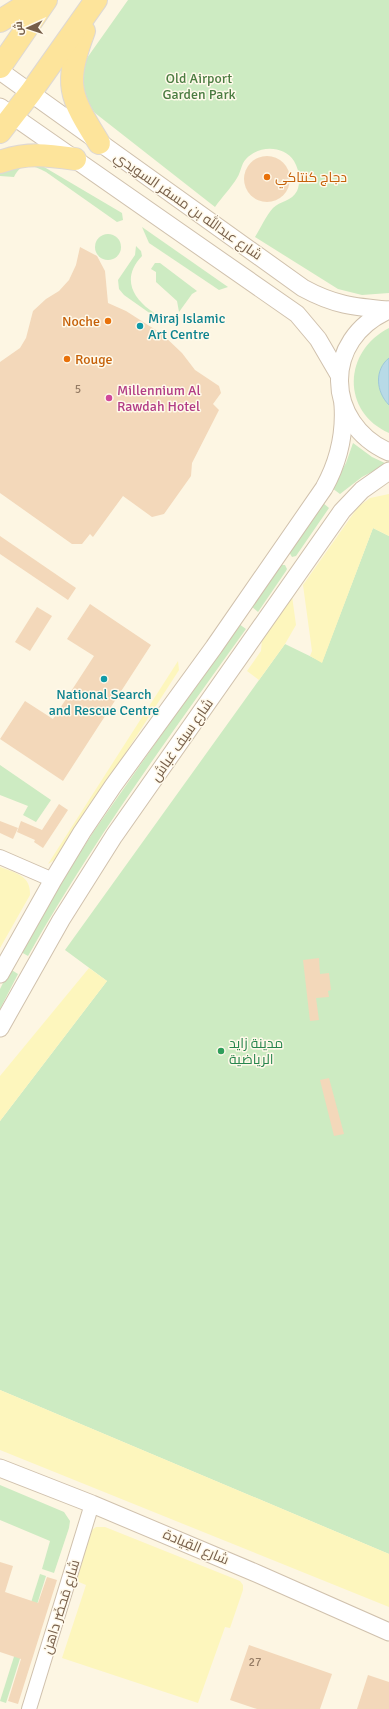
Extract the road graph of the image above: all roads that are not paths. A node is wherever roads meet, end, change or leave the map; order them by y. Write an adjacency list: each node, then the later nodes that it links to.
1 (34, 0): 4 (main road)
2 (46, 0): 5 (main road)
3 (95, 3): 7 (main road); 9 (main road)
4 (0, 21)
5 (0, 67)
6 (0, 71): 7 (street, شارع عبدالله بن مسفر السويدي)
7 (31, 92): 8 (main road); 9 (street, شارع عبدالله بن مسفر السويدي)
8 (4, 118): 10 (street, شارع عبدالله بن مسفر السويدي)
9 (99, 143): 12 (street, شارع عبدالله بن مسفر السويدي)
10 (75, 159): 11 (main road); 13 (street, شارع عبدالله بن مسفر السويدي)
11 (0, 162)
12 (389, 310): 13 (street)
13 (339, 375): 14 (street)
14 (343, 404): 15 (street); 17 (street, شارع سيف غباش)
15 (389, 452)
16 (389, 471): 18 (street, شارع سيف غباش)
17 (271, 565): 18 (street); 20 (street, شارع سيف غباش)
18 (296, 577): 22 (street, شارع سيف غباش)
19 (0, 857): 20 (street)
20 (53, 880): 21 (street, شارع سيف غباش)
21 (0, 974)
22 (0, 1028)
23 (0, 1468): 24 (street, شارع القِيادة)
24 (92, 1504): 25 (street, شارع القِيادة); 26 (street, شارع مَحضَر داهن)
25 (389, 1632)
26 (29, 1709)

